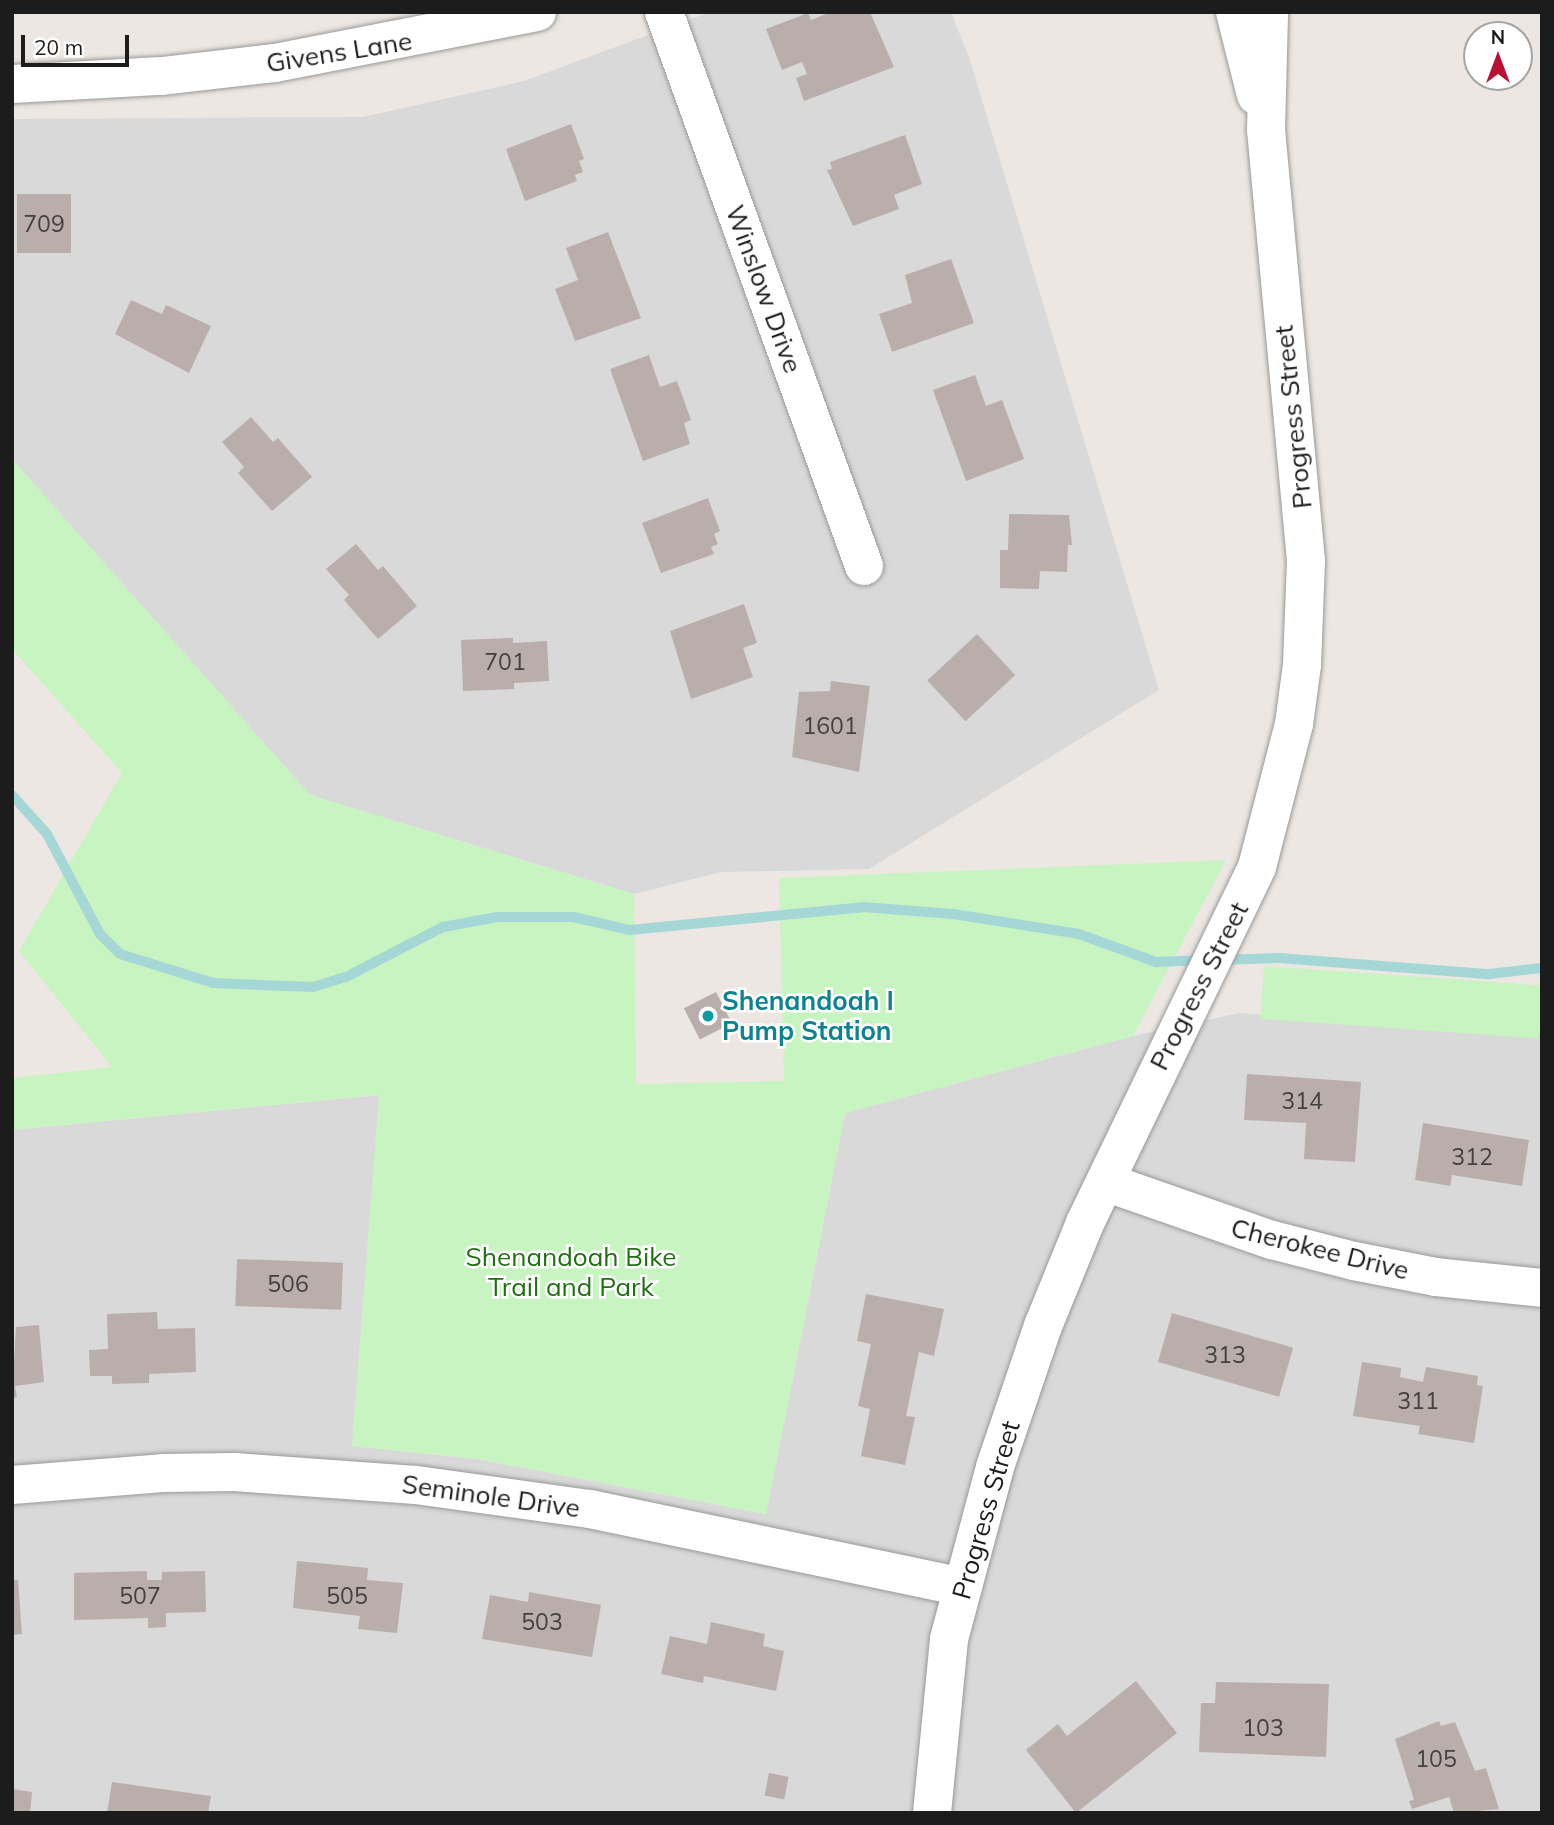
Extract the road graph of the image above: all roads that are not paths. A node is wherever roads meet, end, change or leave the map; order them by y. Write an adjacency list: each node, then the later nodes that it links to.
1 (537, 12): 5 (street, Givens Lane)
2 (664, 12): 7 (street, Winslow Drive)
3 (1235, 12): 6 (street, Progress Street)
4 (1269, 12): 6 (street, Progress Street)
5 (12, 84)
6 (1266, 130): 8 (street, Progress Street)
7 (864, 566)
8 (1105, 1182): 9 (street, Cherokee Drive); 11 (street, Progress Street)
9 (1542, 1288)
10 (12, 1485): 11 (street, Seminole Drive)
11 (963, 1587): 12 (street, Progress Street)
12 (932, 1813)

